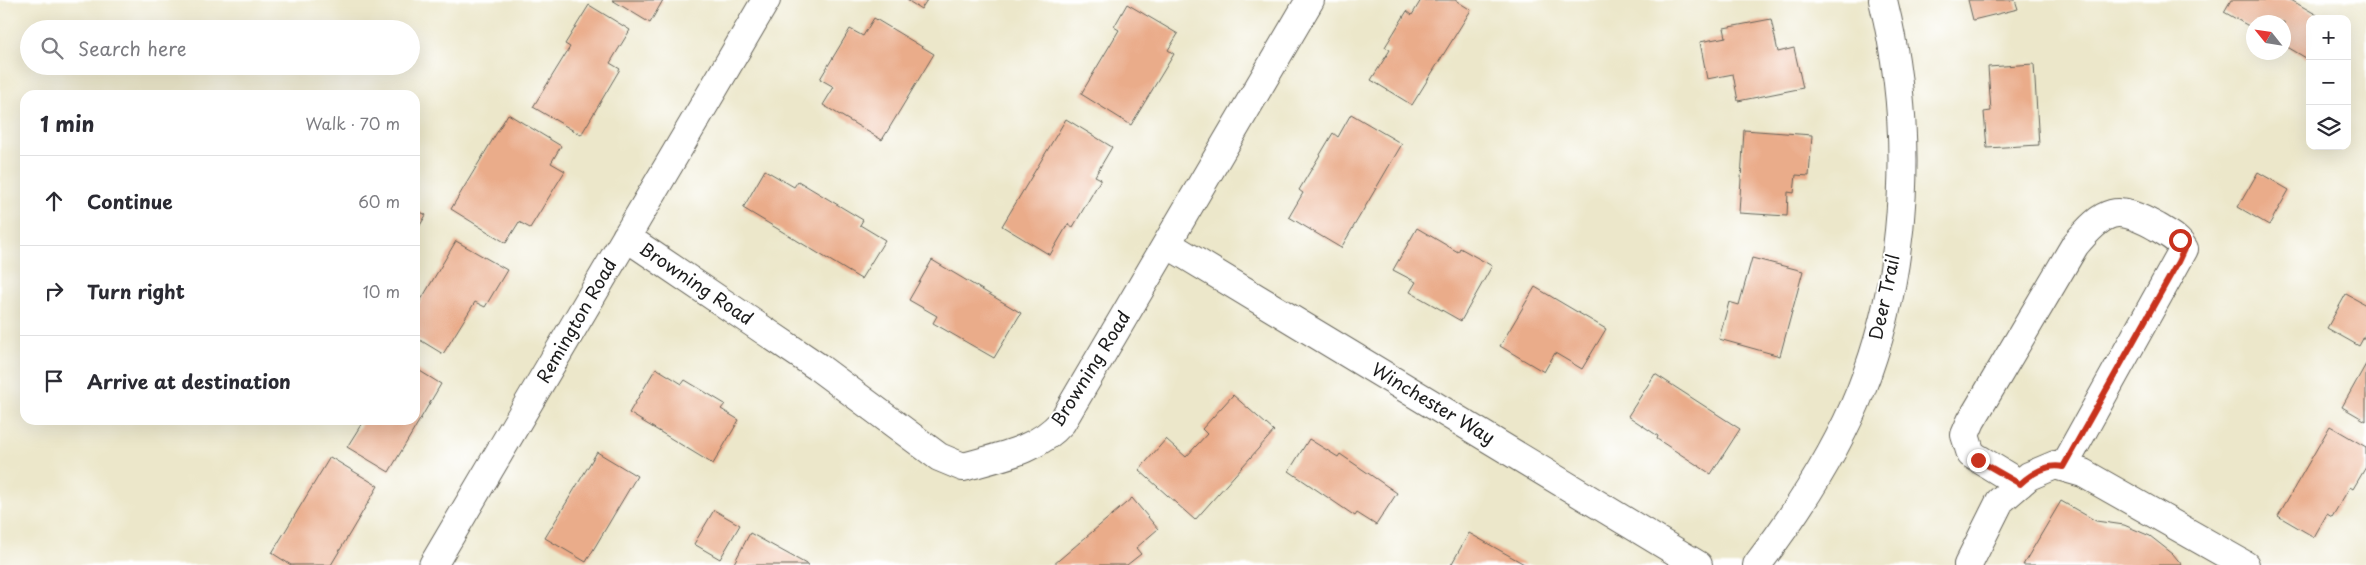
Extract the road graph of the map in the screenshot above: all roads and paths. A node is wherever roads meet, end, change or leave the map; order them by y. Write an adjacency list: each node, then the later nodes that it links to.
1 (766, 0): 4 (street, Remington Road)
2 (1310, 0): 5 (street, Browning Road)
3 (1883, 0): 10 (street, Deer Trail)
4 (626, 237): 5 (street, Browning Road); 8 (street, Remington Road)
5 (1167, 244): 9 (street, Winchester Way)
6 (2063, 467): 7 (street); 7 (street); 12 (street)
7 (2020, 484): 11 (street)
8 (433, 565)
9 (1698, 565)
10 (1757, 565)
11 (1968, 565)
12 (2245, 565)

